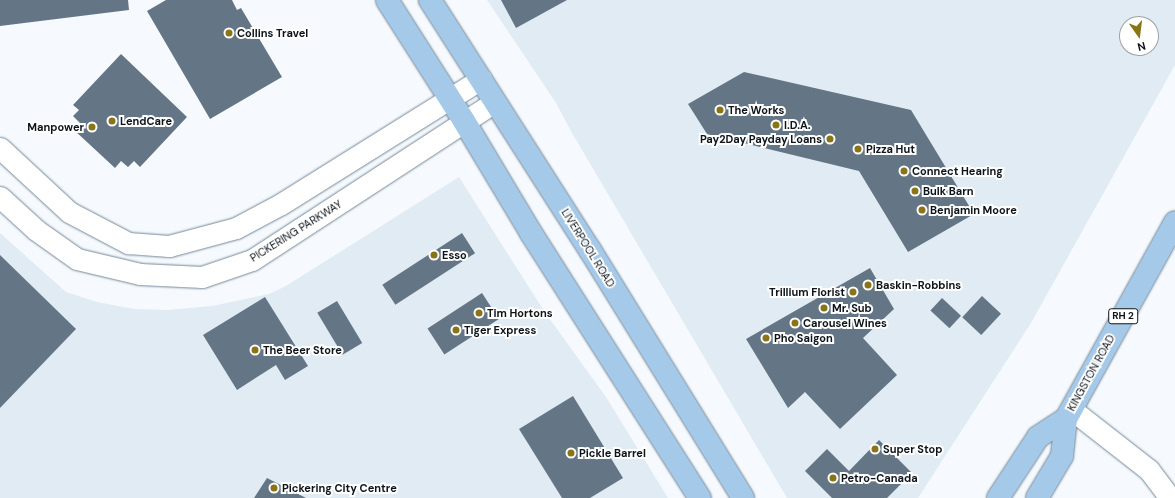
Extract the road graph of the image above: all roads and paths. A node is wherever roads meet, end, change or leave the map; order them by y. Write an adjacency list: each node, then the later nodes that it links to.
1 (387, 0): 4 (main road)
2 (430, 0): 3 (main road, LIVERPOOL ROAD)
3 (481, 79): 4 (street); 5 (main road, LIVERPOOL ROAD)
4 (450, 100): 6 (main road); 7 (street)
5 (494, 102): 6 (street, PICKERING PARKWAY); 12 (main road, LIVERPOOL ROAD)
6 (464, 121): 8 (street, PICKERING PARKWAY); 11 (main road)
7 (0, 148)
8 (0, 197)
9 (1175, 222): 10 (main road, KINGSTON ROAD / RH 2)
10 (1069, 414): 13 (main road, KINGSTON ROAD / RH 2); 14 (main road, KINGSTON ROAD / RH 2); 15 (street)
11 (700, 498)
12 (743, 498)
13 (998, 498)
14 (1037, 498)
15 (1170, 498)

